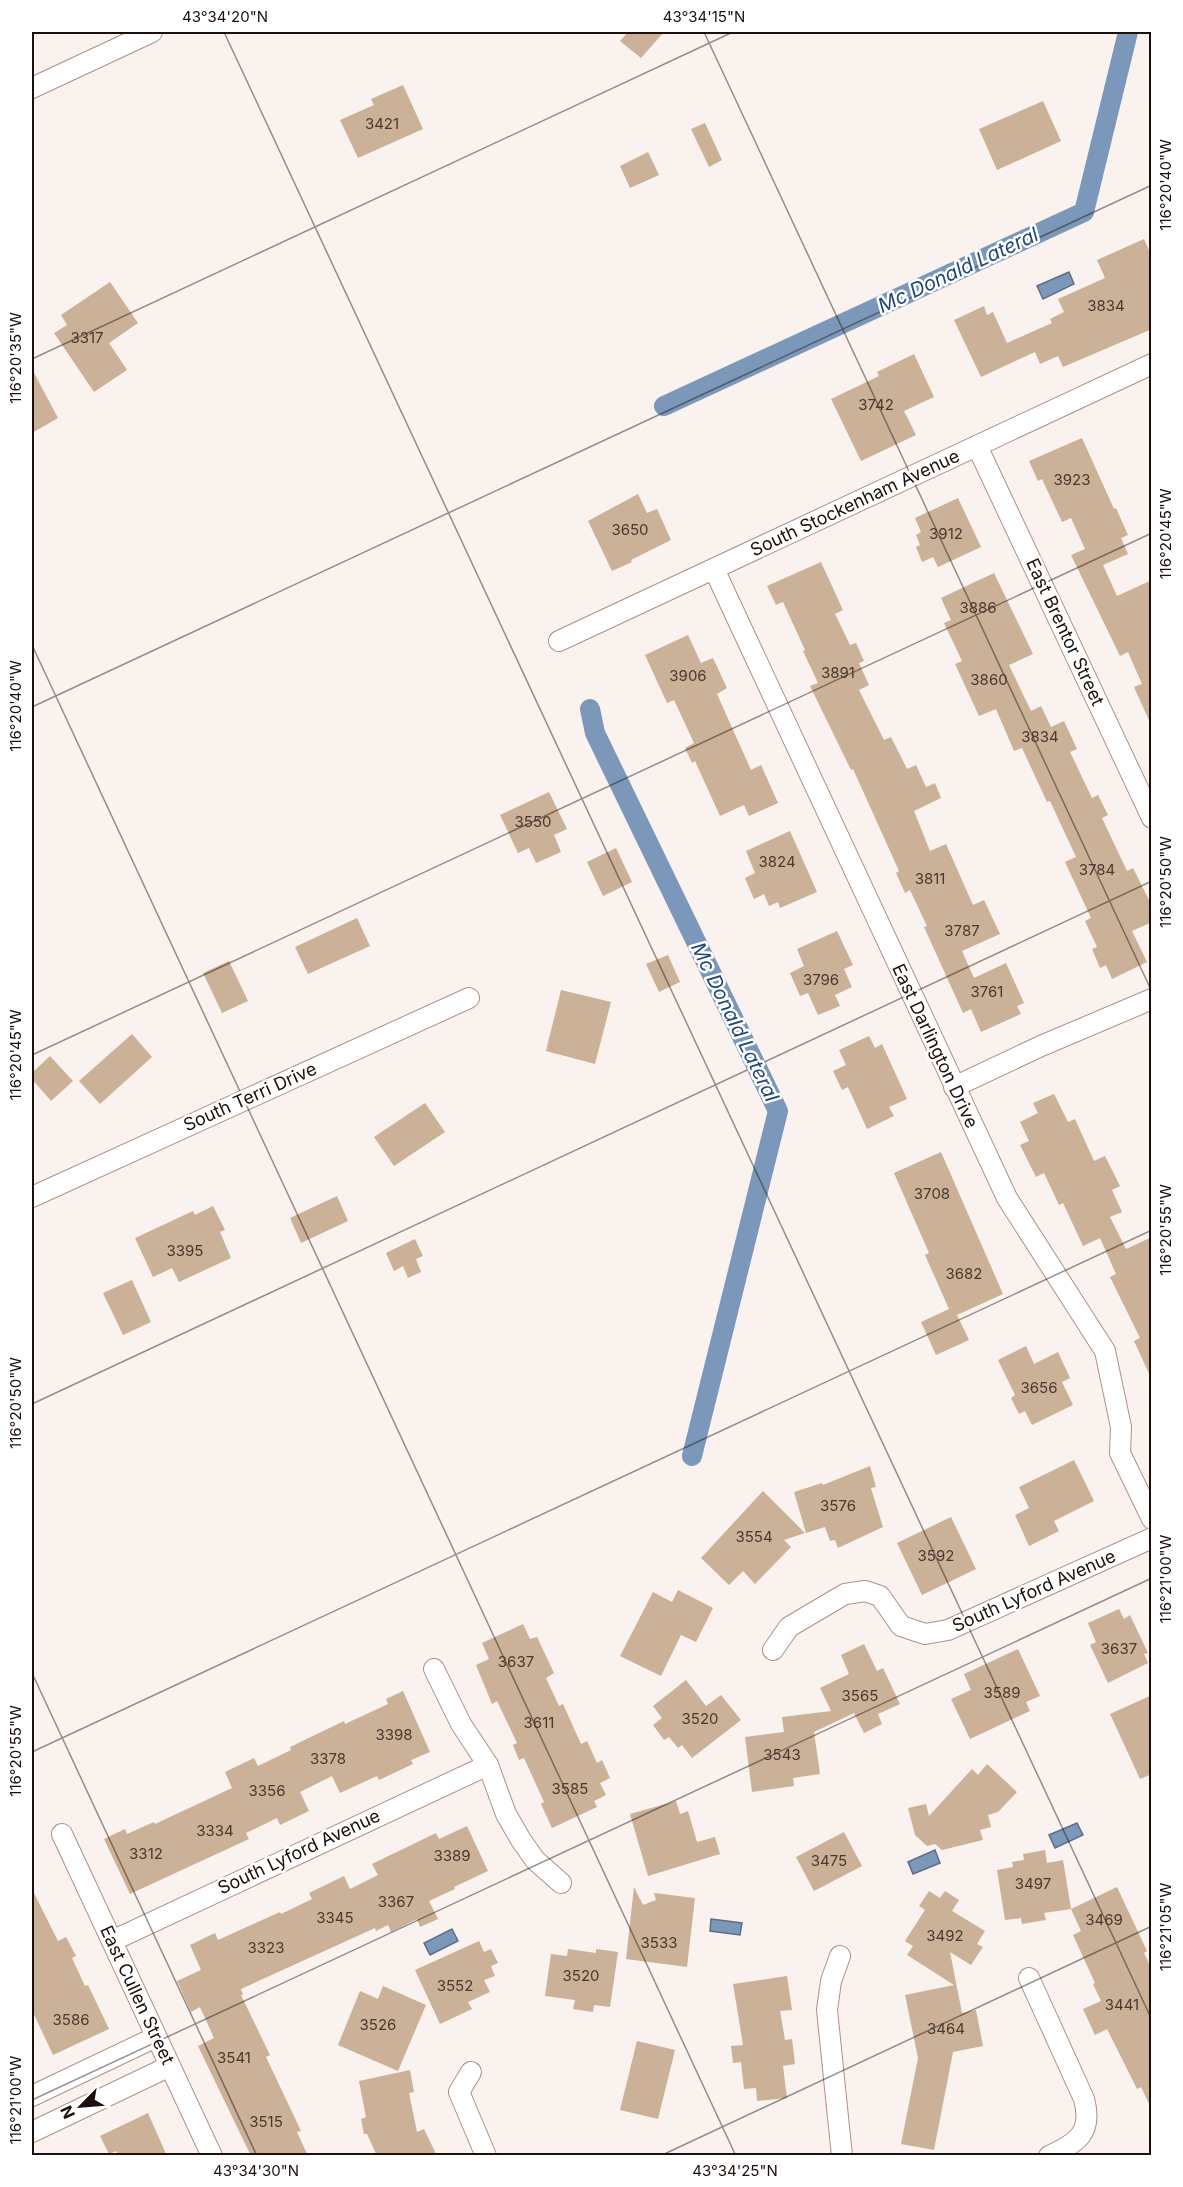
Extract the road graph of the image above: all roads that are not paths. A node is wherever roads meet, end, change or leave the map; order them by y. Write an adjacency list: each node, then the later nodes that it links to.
1 (152, 32): 2 (street)
2 (32, 88)
3 (1152, 364): 4 (street, South Stockenham Avenue)
4 (977, 446): 5 (street, South Stockenham Avenue); 7 (street, East Brentor Street)
5 (714, 569): 6 (street, South Stockenham Avenue); 10 (street, East Darlington Drive)
6 (559, 641)
7 (1152, 818)
8 (469, 998): 11 (street, South Terri Drive)
9 (1152, 999): 10 (street)
10 (954, 1088): 12 (street, East Darlington Drive)
11 (32, 1197)
12 (1152, 1519)
13 (1152, 1538): 14 (street, South Lyford Avenue)
14 (773, 1650)
15 (434, 1669): 16 (street)
16 (488, 1765): 18 (street); 19 (street, South Lyford Avenue)
17 (62, 1834): 19 (street, East Cullen Street)
18 (561, 1882)
19 (112, 1941): 22 (street, East Cullen Street)
20 (840, 1956): 29 (street)
21 (1029, 1978): 30 (street)
22 (156, 2037): 23 (street, East Cullen Street); 25 (street)
23 (170, 2066): 26 (street); 27 (street, East Cullen Street)
24 (471, 2072): 28 (street)
25 (32, 2096)
26 (32, 2132)
27 (212, 2156)
28 (486, 2156)
29 (842, 2156)
30 (1049, 2156)

